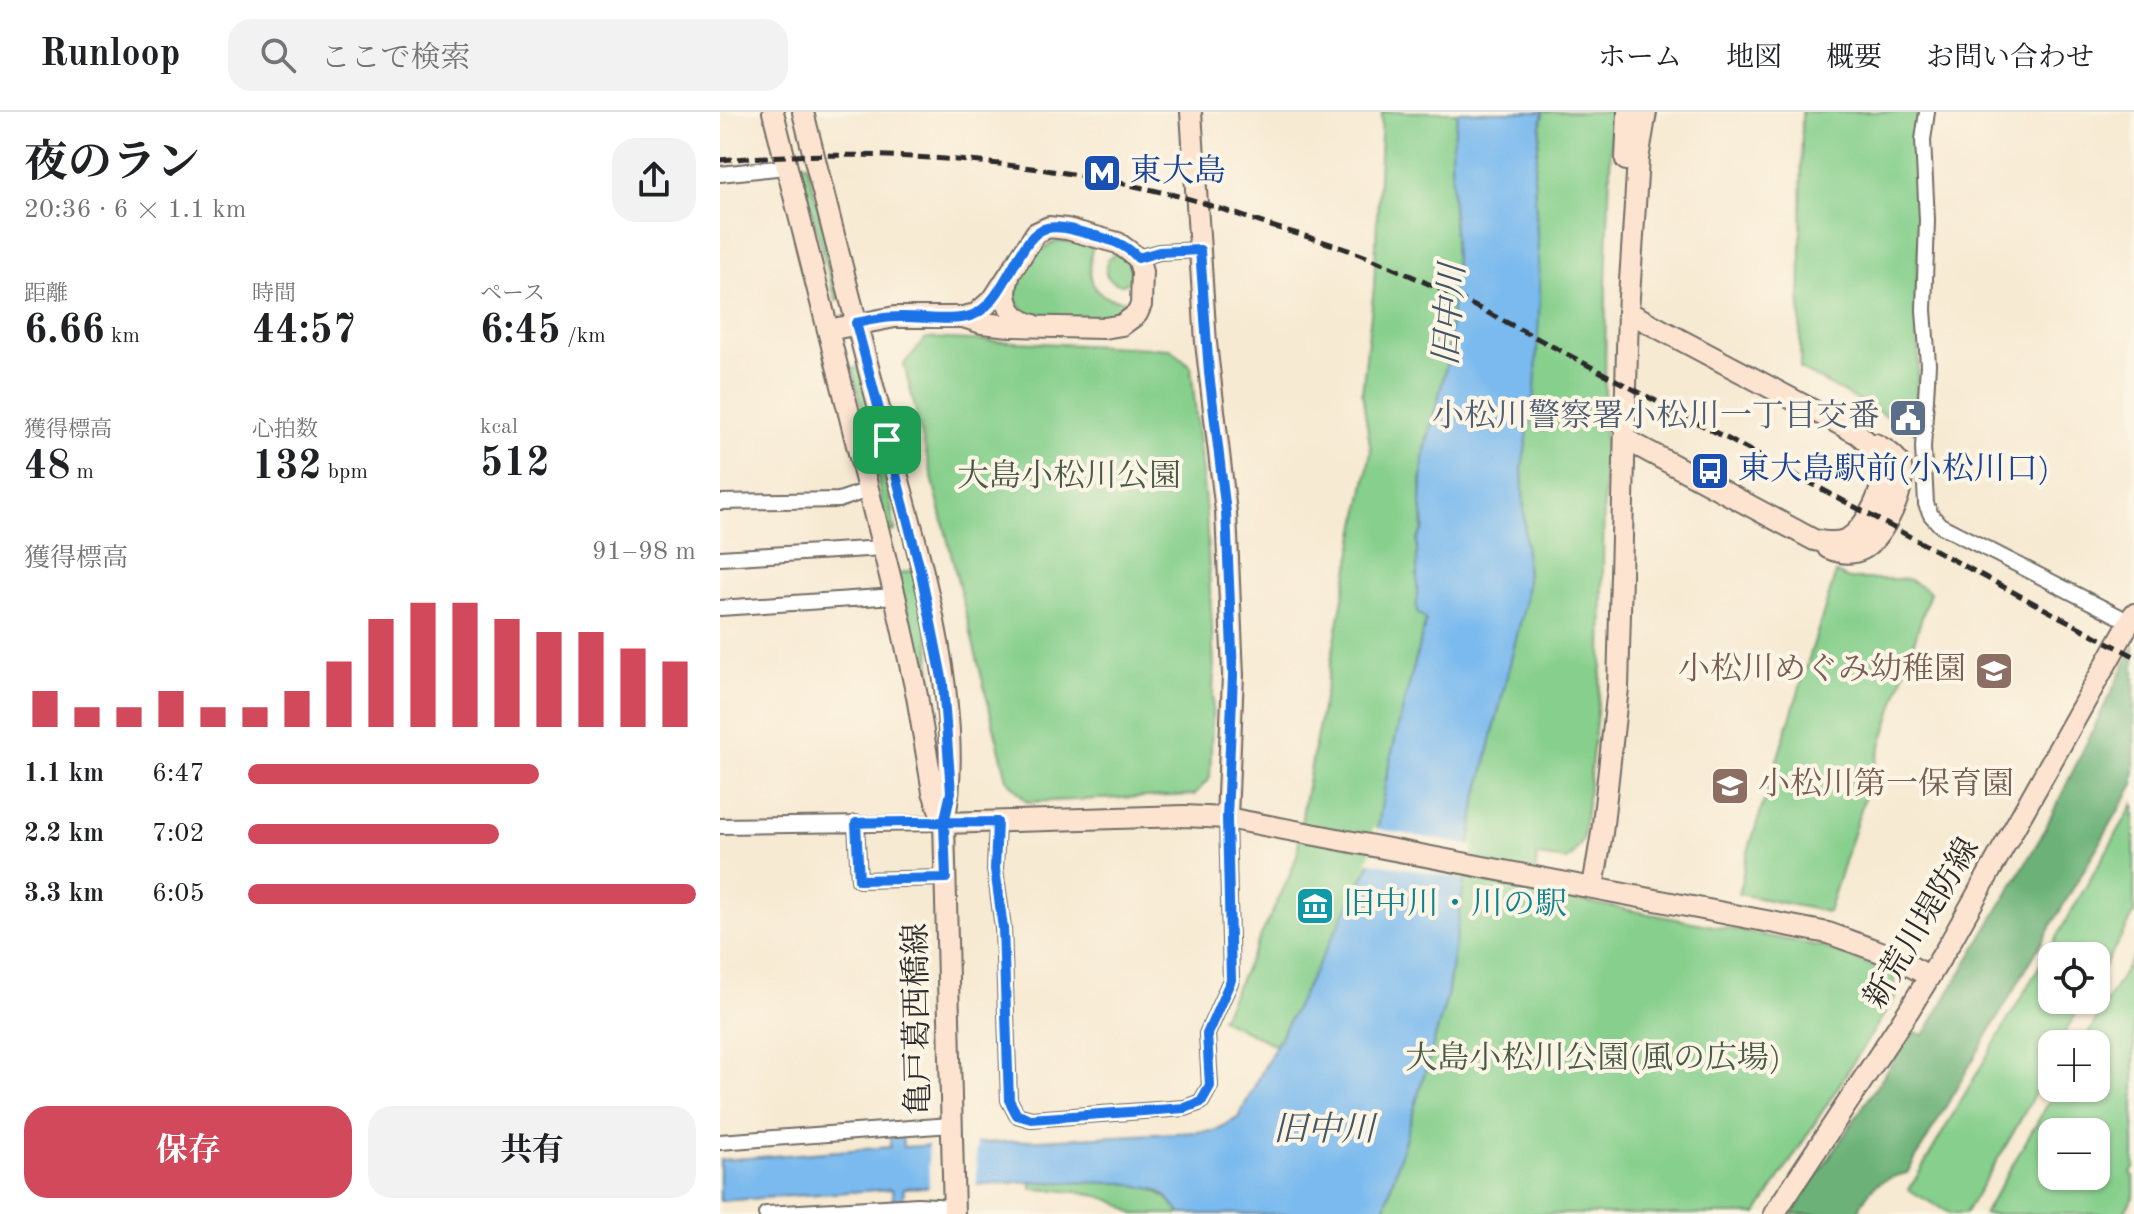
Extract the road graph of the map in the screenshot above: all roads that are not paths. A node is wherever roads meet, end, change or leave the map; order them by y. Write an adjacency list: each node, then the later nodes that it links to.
1 (773, 112): 7 (street, 亀戸葛西橋線)
2 (803, 112): 14 (street, 亀戸葛西橋線)
3 (1191, 112): 9 (street)
4 (1628, 112): 12 (street)
5 (1646, 112): 12 (street)
6 (1927, 112): 27 (street)
7 (786, 167): 8 (street); 16 (street, 亀戸葛西橋線)
8 (720, 174)
9 (1200, 250): 10 (street); 28 (street)
10 (1138, 258): 11 (street); 15 (street)
11 (1012, 270): 13 (street); 15 (street)
12 (1628, 312): 17 (street); 17 (street)
13 (963, 317): 14 (street); 15 (street)
14 (856, 323): 16 (street); 20 (street, 亀戸葛西橋線)
15 (1042, 327)
16 (828, 330): 18 (street, 亀戸葛西橋線)
17 (1625, 439): 34 (street)
18 (868, 490): 19 (street); 21 (street, 亀戸葛西橋線)
19 (720, 502)
20 (909, 520): 21 (street); 24 (street, 亀戸葛西橋線)
21 (882, 544): 22 (street); 23 (street, 亀戸葛西橋線)
22 (720, 558)
23 (888, 569): 24 (street); 25 (street, 亀戸葛西橋線)
24 (921, 573): 31 (street, 亀戸葛西橋線)
25 (895, 596): 26 (street); 31 (street, 亀戸葛西橋線)
26 (720, 608)
27 (2132, 618): 35 (street, 新荒川堤防線)
28 (1227, 818): 29 (street); 29 (street); 34 (street)
29 (997, 822): 31 (street)
30 (856, 823): 31 (street); 32 (street); 33 (street)
31 (944, 823): 33 (street, 亀戸葛西橋線)
32 (720, 826)
33 (946, 878): 36 (street, 亀戸葛西橋線)
34 (1593, 887): 35 (street)
35 (1929, 976): 40 (street, 新荒川堤防線)
36 (951, 1129): 37 (street); 38 (street, 亀戸葛西橋線)
37 (720, 1142)
38 (954, 1207): 39 (street)
39 (766, 1214)
40 (1774, 1214)

